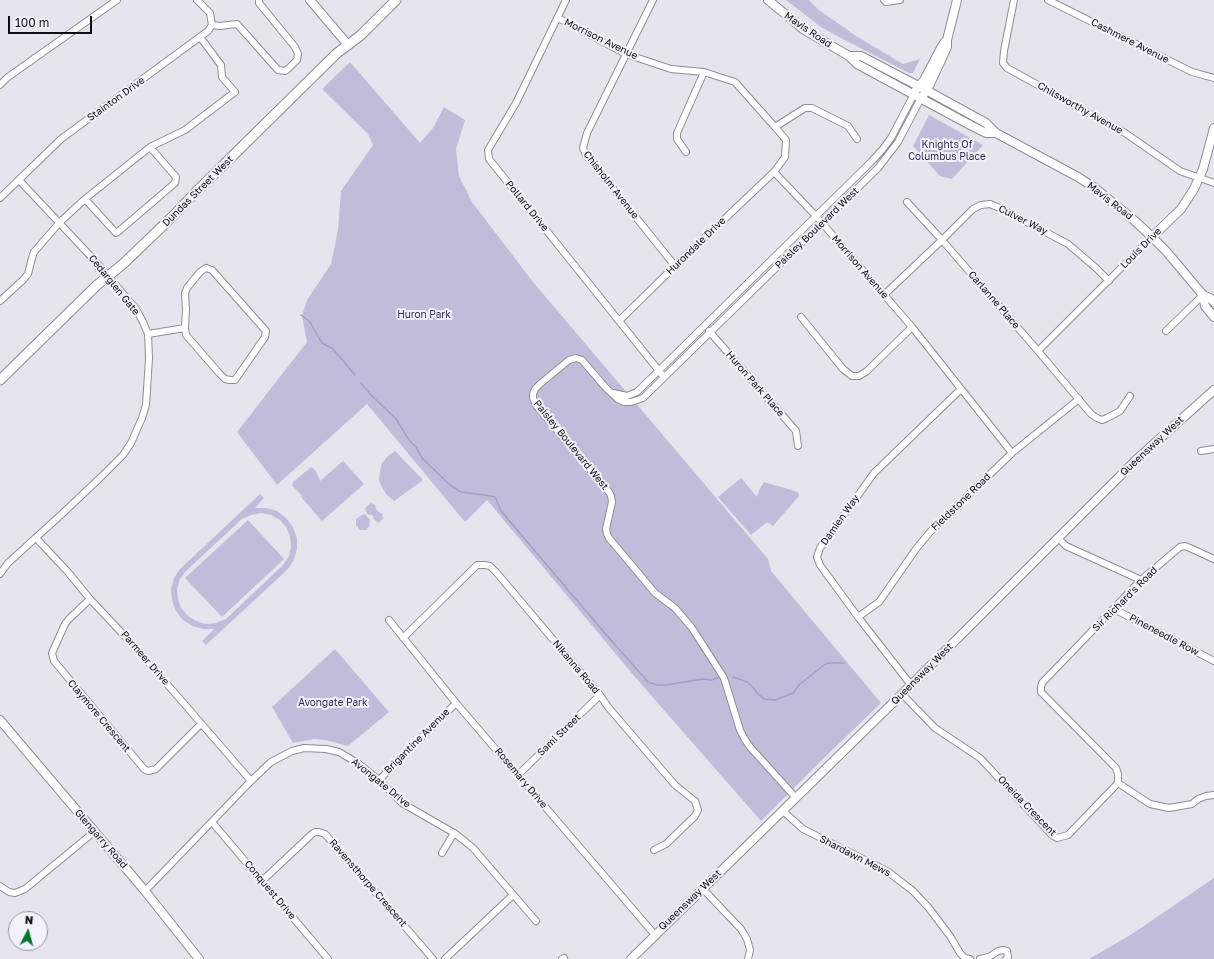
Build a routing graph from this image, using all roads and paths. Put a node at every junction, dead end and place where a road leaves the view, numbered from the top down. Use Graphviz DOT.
graph roads {
  1 [pos="117,0"];
  2 [pos="197,0"];
  3 [pos="258,0"];
  4 [pos="310,0"];
  5 [pos="396,0"];
  6 [pos="566,0"];
  7 [pos="653,0"];
  8 [pos="768,0"];
  9 [pos="884,0"];
  10 [pos="900,0"];
  11 [pos="957,0"];
  12 [pos="1014,0"];
  13 [pos="1048,0"];
  14 [pos="558,18"];
  15 [pos="212,25"];
  16 [pos="200,37"];
  17 [pos="348,45"];
  18 [pos="626,54"];
  19 [pos="849,56"];
  20 [pos="704,72"];
  21 [pos="1214,78"];
  22 [pos="0,85"];
  23 [pos="922,89"];
  24 [pos="914,94"];
  25 [pos="921,98"];
  26 [pos="776,127"];
  27 [pos="1214,128"];
  28 [pos="996,134"];
  29 [pos="857,139"];
  30 [pos="150,147"];
  31 [pos="686,152"];
  32 [pos="774,172"];
  33 [pos="1200,178"];
  34 [pos="19,180"];
  35 [pos="1214,183"];
  36 [pos="0,198"];
  37 [pos="85,199"];
  38 [pos="907,202"];
  39 [pos="816,216"];
  40 [pos="60,222"];
  41 [pos="822,222"];
  42 [pos="1152,237"];
  43 [pos="942,240"];
  44 [pos="675,266"];
  45 [pos="109,276"];
  46 [pos="1108,281"];
  47 [pos="884,294"];
  48 [pos="1203,295"];
  49 [pos="0,301"];
  50 [pos="1214,302"];
  51 [pos="1214,316"];
  52 [pos="801,317"];
  53 [pos="619,321"];
  54 [pos="704,326"];
  55 [pos="912,327"];
  56 [pos="184,328"];
  57 [pos="1166,331"];
  58 [pos="710,332"];
  59 [pos="148,334"];
  60 [pos="1038,351"];
  61 [pos="658,371"];
  62 [pos="664,377"];
  63 [pos="0,380"];
  64 [pos="961,389"];
  65 [pos="1214,390"];
  66 [pos="610,392"];
  67 [pos="1130,396"];
  68 [pos="1079,399"];
  69 [pos="798,446"];
  70 [pos="1214,449"];
  71 [pos="1201,451"];
  72 [pos="1012,453"];
  73 [pos="36,538"];
  74 [pos="1058,538"];
  75 [pos="1214,559"];
  76 [pos="0,574"];
  77 [pos="1141,580"];
  78 [pos="90,599"];
  79 [pos="1114,609"];
  80 [pos="858,617"];
  81 [pos="389,620"];
  82 [pos="402,638"];
  83 [pos="1214,661"];
  84 [pos="911,685"];
  85 [pos="902,694"];
  86 [pos="600,695"];
  87 [pos="456,703"];
  88 [pos="0,720"];
  89 [pos="201,724"];
  90 [pos="518,775"];
  91 [pos="378,780"];
  92 [pos="251,781"];
  93 [pos="1118,783"];
  94 [pos="1214,795"];
  95 [pos="796,798"];
  96 [pos="783,811"];
  97 [pos="212,822"];
  98 [pos="94,832"];
  99 [pos="454,833"];
  100 [pos="654,850"];
  101 [pos="442,853"];
  102 [pos="262,881"];
  103 [pos="0,886"];
  104 [pos="702,888"];
  105 [pos="145,890"];
  106 [pos="513,895"];
  107 [pos="536,921"];
  108 [pos="655,935"];
  109 [pos="197,958"];
  110 [pos="991,958"];
  111 [pos="328,959"];
  112 [pos="433,959"];
  113 [pos="445,959"];
  114 [pos="631,959"];
  115 [pos="748,959"];
  116 [pos="970,959"];
  117 [pos="980,959"];
  118 [pos="1006,959"];
  1 -- 22 [label="street"];
  2 -- 15 [label="street"];
  3 -- 15 [label="street"];
  4 -- 17 [label="street"];
  5 -- 17 [label="main road, Dundas Street West"];
  6 -- 14 [label="street, Pollard Drive"];
  7 -- 18 [label="street"];
  8 -- 19 [label="street, Mavis Road"];
  9 -- 10 [label="street"];
  11 -- 23 [label="street, Paisley Boulevard West"];
  12 -- 33 [label="street, Chilsworthy Avenue"];
  13 -- 21 [label="street, Cashmere Avenue"];
  14 -- 18 [label="street, Morrison Avenue"];
  14 -- 53 [label="street, Pollard Drive"];
  15 -- 16 [label="street, Stainton Drive"];
  16 -- 30 [label="street"];
  16 -- 34 [label="street, Stainton Drive"];
  17 -- 45 [label="main road, Dundas Street West"];
  18 -- 20 [label="street, Morrison Avenue"];
  18 -- 44 [label="street, Chisholm Avenue"];
  19 -- 23 [label="street, Mavis Road"];
  19 -- 24 [label="street, Mavis Road"];
  20 -- 26 [label="street, Morrison Avenue"];
  20 -- 31 [label="street"];
  23 -- 24 [label="street, Paisley Boulevard West"];
  23 -- 25 [label="street, Paisley Boulevard West"];
  23 -- 28 [label="street, Mavis Road"];
  24 -- 25 [label="street, Mavis Road"];
  24 -- 39 [label="street, Paisley Boulevard West"];
  25 -- 28 [label="street, Mavis Road"];
  25 -- 41 [label="street, Paisley Boulevard West"];
  26 -- 29 [label="street"];
  26 -- 32 [label="street, Morrison Avenue"];
  27 -- 33 [label="street, Louis Drive"];
  28 -- 42 [label="street, Mavis Road"];
  30 -- 37 [label="street"];
  30 -- 37 [label="street"];
  32 -- 39 [label="street, Morrison Avenue"];
  32 -- 44 [label="street, Hurondale Drive"];
  33 -- 35 [label="street, Chilsworthy Avenue"];
  33 -- 42 [label="street, Louis Drive"];
  34 -- 36 [label="street, Stainton Drive"];
  34 -- 40 [label="street, Cedarglen Gate"];
  37 -- 40 [label="street"];
  38 -- 43 [label="street, Carlanne Place"];
  39 -- 41 [label="street, Morrison Avenue"];
  39 -- 54 [label="street, Paisley Boulevard West"];
  40 -- 45 [label="street, Cedarglen Gate"];
  40 -- 49 [label="street"];
  41 -- 47 [label="street, Morrison Avenue"];
  41 -- 58 [label="street, Paisley Boulevard West"];
  42 -- 46 [label="street, Louis Drive"];
  42 -- 48 [label="street, Mavis Road"];
  43 -- 46 [label="street, Culver Way"];
  43 -- 47 [label="street, Culver Way"];
  43 -- 60 [label="street, Carlanne Place"];
  44 -- 53 [label="street, Hurondale Drive"];
  45 -- 59 [label="street, Cedarglen Gate"];
  45 -- 63 [label="main road, Dundas Street West"];
  46 -- 60 [label="street, Louis Drive"];
  47 -- 55 [label="street, Morrison Avenue"];
  48 -- 50 [label="street, Mavis Road"];
  48 -- 51 [label="street, Mavis Road"];
  48 -- 57 [label="street"];
  52 -- 55 [label="street"];
  53 -- 61 [label="street, Pollard Drive"];
  54 -- 58 [label="street, Huron Park Place"];
  54 -- 61 [label="street, Paisley Boulevard West"];
  55 -- 64 [label="street, Morrison Avenue"];
  56 -- 56 [label="street"];
  56 -- 59 [label="street"];
  58 -- 62 [label="street, Paisley Boulevard West"];
  58 -- 69 [label="street, Huron Park Place"];
  59 -- 73 [label="street, Cedarglen Gate"];
  60 -- 68 [label="street, Carlanne Place"];
  61 -- 62 [label="street, Pollard Drive"];
  61 -- 66 [label="street, Paisley Boulevard West"];
  62 -- 66 [label="street, Paisley Boulevard West"];
  64 -- 72 [label="street, Morrison Avenue"];
  64 -- 80 [label="street, Damien Way"];
  65 -- 74 [label="street, Queensway West"];
  66 -- 95 [label="street, Paisley Boulevard West"];
  67 -- 68 [label="street, Carlanne Place"];
  68 -- 72 [label="street, Fieldstone Road"];
  70 -- 71 [label="street"];
  72 -- 80 [label="street, Fieldstone Road"];
  73 -- 76 [label="street, Cedarglen Gate"];
  73 -- 78 [label="street, Parmeer Drive"];
  74 -- 77 [label="street"];
  74 -- 84 [label="street, Queensway West"];
  75 -- 77 [label="street, Sir Richard's Road"];
  77 -- 79 [label="street, Sir Richard's Road"];
  78 -- 89 [label="street, Parmeer Drive"];
  78 -- 89 [label="street, Claymore Crescent"];
  79 -- 83 [label="street, Pineneedle Row"];
  79 -- 93 [label="street, Sir Richard's Road"];
  80 -- 84 [label="street, Damien Way"];
  81 -- 82 [label="street, Rosemary Drive"];
  82 -- 86 [label="street, Nikanna Road"];
  82 -- 87 [label="street, Rosemary Drive"];
  84 -- 85 [label="street, Queensway West"];
  85 -- 93 [label="street, Oneida Crescent"];
  85 -- 95 [label="street, Queensway West"];
  86 -- 90 [label="street, Sami Street"];
  86 -- 100 [label="street, Nikanna Road"];
  87 -- 90 [label="street, Rosemary Drive"];
  87 -- 91 [label="street, Brigantine Avenue"];
  88 -- 98 [label="street, Glengarry Road"];
  89 -- 92 [label="street, Parmeer Drive"];
  90 -- 108 [label="street, Rosemary Drive"];
  91 -- 92 [label="street, Avongate Drive"];
  91 -- 99 [label="street, Avongate Drive"];
  92 -- 97 [label="street, Avongate Drive"];
  93 -- 94 [label="street"];
  95 -- 96 [label="street, Queensway West"];
  96 -- 104 [label="street, Queensway West"];
  96 -- 116 [label="street, Shardawn Mews"];
  97 -- 102 [label="street, Conquest Drive"];
  97 -- 105 [label="street, Avongate Drive"];
  98 -- 103 [label="street"];
  98 -- 105 [label="street, Glengarry Road"];
  99 -- 101 [label="street"];
  99 -- 106 [label="street, Avongate Drive"];
  102 -- 111 [label="street, Conquest Drive"];
  102 -- 112 [label="street, Ravensthorpe Crescent"];
  104 -- 108 [label="street, Queensway West"];
  104 -- 115 [label="street"];
  105 -- 109 [label="street, Glengarry Road"];
  106 -- 107 [label="street, Avongate Drive"];
  106 -- 113 [label="street"];
  108 -- 114 [label="street, Queensway West"];
  110 -- 117 [label="street"];
  110 -- 118 [label="street"];
}
